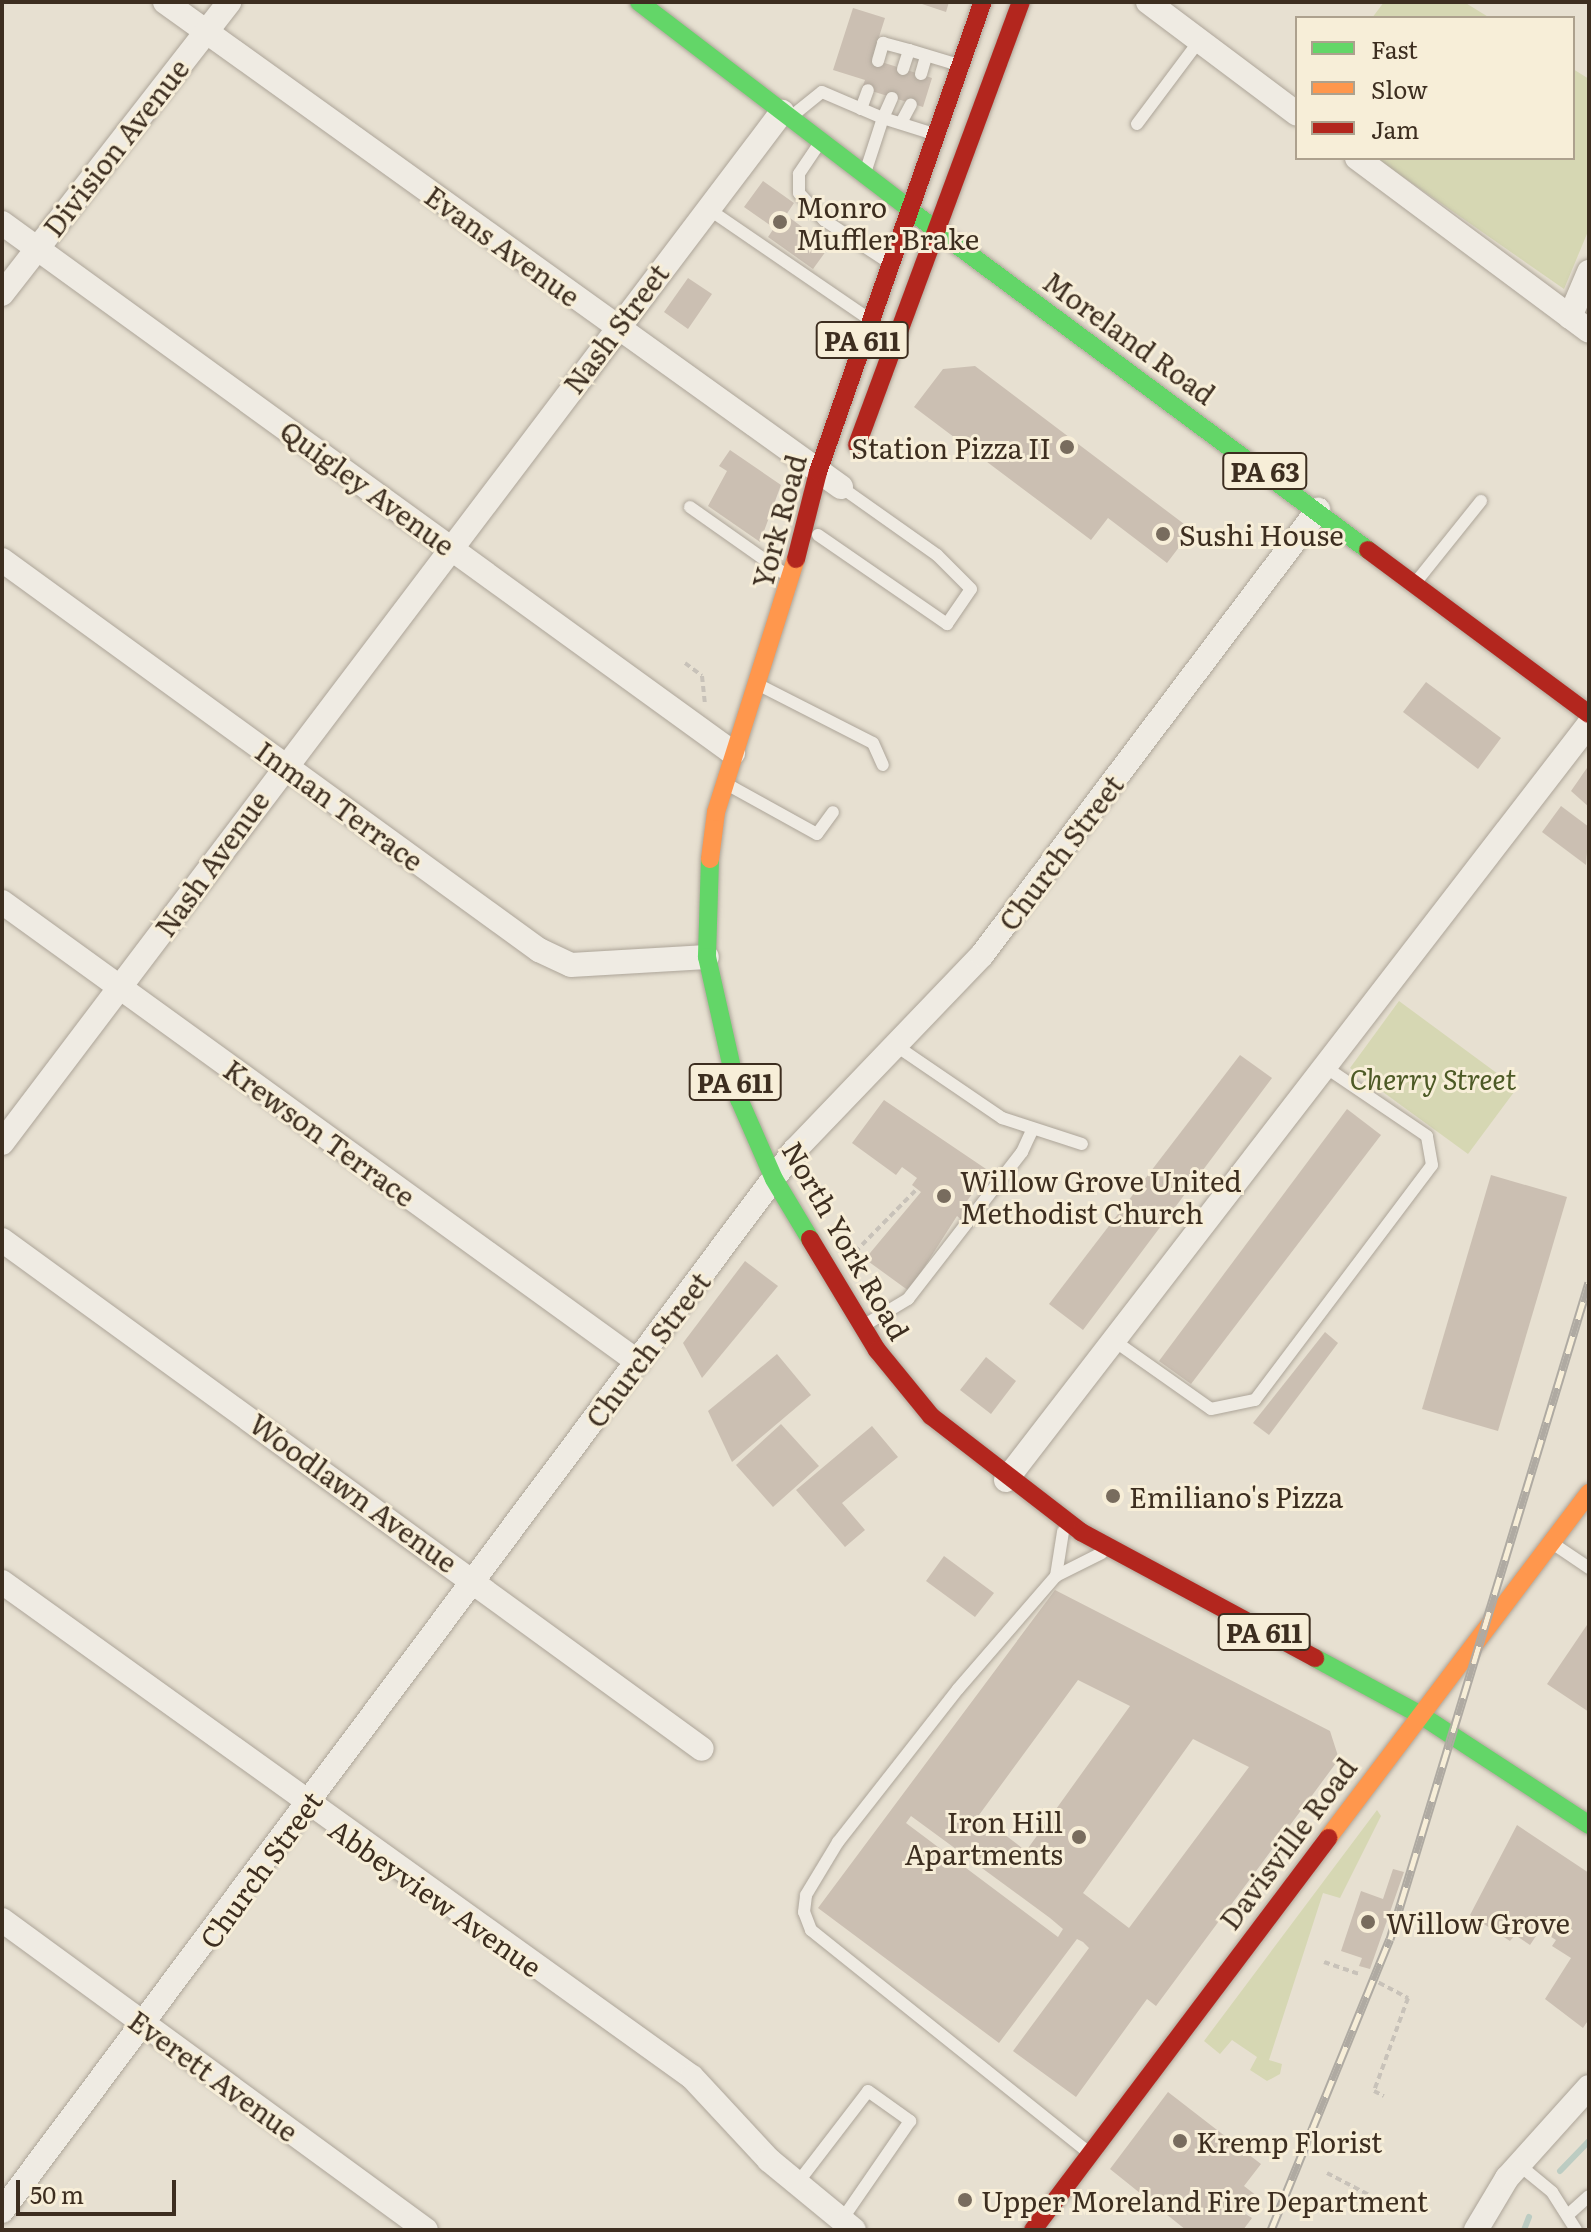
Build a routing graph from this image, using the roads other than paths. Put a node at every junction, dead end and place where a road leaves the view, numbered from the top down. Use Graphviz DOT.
graph roads {
  1 [pos="165,2"];
  2 [pos="229,2"];
  3 [pos="639,2"];
  4 [pos="983,2"];
  5 [pos="1021,2"];
  6 [pos="1148,2"];
  7 [pos="205,32"];
  8 [pos="1199,41"];
  9 [pos="909,50"];
  10 [pos="926,56"];
  11 [pos="878,61"];
  12 [pos="959,65"];
  13 [pos="903,69"];
  14 [pos="921,74"];
  15 [pos="868,90"];
  16 [pos="892,98"];
  17 [pos="911,104"];
  18 [pos="861,109"];
  19 [pos="1295,113"];
  20 [pos="786,115"];
  21 [pos="883,118"];
  22 [pos="901,123"];
  23 [pos="1137,124"];
  24 [pos="934,134"];
  25 [pos="821,141"];
  26 [pos="1360,160"];
  27 [pos="865,176"];
  28 [pos="907,207"];
  29 [pos="707,208"];
  30 [pos="2,223"];
  31 [pos="938,232"];
  32 [pos="36,248"];
  33 [pos="888,262"];
  34 [pos="1589,272"];
  35 [pos="2,294"];
  36 [pos="869,319"];
  37 [pos="1580,324"];
  38 [pos="616,326"];
  39 [pos="818,472"];
  40 [pos="847,473"];
  41 [pos="1481,501"];
  42 [pos="690,507"];
  43 [pos="1318,510"];
  44 [pos="818,535"];
  45 [pos="450,547"];
  46 [pos="2,560"];
  47 [pos="791,578"];
  48 [pos="1414,584"];
  49 [pos="783,608"];
  50 [pos="757,684"];
  51 [pos="1589,714"];
  52 [pos="1589,724"];
  53 [pos="733,753"];
  54 [pos="284,764"];
  55 [pos="883,765"];
  56 [pos="724,783"];
  57 [pos="833,812"];
  58 [pos="2,902"];
  59 [pos="707,957"];
  60 [pos="121,988"];
  61 [pos="895,1045"];
  62 [pos="1325,1067"];
  63 [pos="1032,1131"];
  64 [pos="2,1143"];
  65 [pos="1082,1144"];
  66 [pos="774,1179"];
  67 [pos="2,1240"];
  68 [pos="862,1326"];
  69 [pos="1116,1342"];
  70 [pos="638,1362"];
  71 [pos="1006,1480"];
  72 [pos="1589,1494"];
  73 [pos="1057,1515"];
  74 [pos="1551,1542"];
  75 [pos="1110,1549"];
  76 [pos="1589,1568"];
  77 [pos="1056,1576"];
  78 [pos="475,1578"];
  79 [pos="2,1582"];
  80 [pos="1419,1714"];
  81 [pos="702,1749"];
  82 [pos="306,1806"];
  83 [pos="1588,1823"];
  84 [pos="2,1920"];
  85 [pos="146,2025"];
  86 [pos="1589,2087"];
  87 [pos="1090,2154"];
  88 [pos="1518,2164"];
  89 [pos="796,2185"];
  90 [pos="1589,2196"];
  91 [pos="2,2211"];
  92 [pos="1570,2213"];
  93 [pos="848,2225"];
  94 [pos="426,2230"];
  95 [pos="1033,2230"];
  96 [pos="1476,2230"];
  97 [pos="1576,2230"];
  1 -- 7 [label="street, Evans Avenue"];
  2 -- 7 [label="street, Division Avenue"];
  3 -- 20 [label="main road, Moreland Road / PA 63"];
  4 -- 12 [label="main road, PA 611"];
  5 -- 31 [label="main road, PA 611"];
  6 -- 8 [label="street"];
  7 -- 32 [label="street, Division Avenue"];
  7 -- 38 [label="street, Evans Avenue"];
  8 -- 19 [label="street"];
  8 -- 23 [label="lane"];
  9 -- 10 [label="lane"];
  9 -- 11 [label="lane"];
  9 -- 13 [label="lane"];
  10 -- 12 [label="lane"];
  10 -- 14 [label="lane"];
  12 -- 24 [label="main road, PA 611"];
  15 -- 18 [label="lane"];
  16 -- 21 [label="lane"];
  17 -- 22 [label="lane"];
  18 -- 20 [label="lane"];
  18 -- 21 [label="lane"];
  20 -- 25 [label="main road, Moreland Road / PA 63"];
  20 -- 29 [label="street, Nash Street"];
  21 -- 22 [label="lane"];
  21 -- 27 [label="lane"];
  22 -- 24 [label="lane"];
  24 -- 28 [label="main road, PA 611"];
  25 -- 27 [label="main road, Moreland Road / PA 63"];
  25 -- 33 [label="lane"];
  26 -- 37 [label="street"];
  27 -- 28 [label="main road, Moreland Road / PA 63"];
  28 -- 31 [label="main road, Moreland Road / PA 63"];
  28 -- 33 [label="main road, York Road / PA 611"];
  29 -- 36 [label="lane"];
  29 -- 38 [label="street, Nash Street"];
  30 -- 32 [label="street, Quigley Avenue"];
  31 -- 40 [label="main road, York Road / PA 611"];
  31 -- 43 [label="main road, Moreland Road / PA 63"];
  32 -- 35 [label="street, Division Avenue"];
  32 -- 45 [label="street, Quigley Avenue"];
  33 -- 36 [label="main road, York Road / PA 611"];
  34 -- 37 [label="street"];
  36 -- 39 [label="main road, York Road / PA 611"];
  38 -- 39 [label="street, Evans Avenue"];
  38 -- 45 [label="street, Nash Street"];
  39 -- 40 [label="street, Evans Avenue"];
  39 -- 47 [label="main road, York Road / PA 611"];
  40 -- 44 [label="main road, York Road / PA 611"];
  40 -- 44 [label="lane"];
  41 -- 48 [label="lane"];
  42 -- 47 [label="lane"];
  43 -- 48 [label="main road, Moreland Road / PA 63"];
  43 -- 61 [label="street, Church Street"];
  44 -- 49 [label="main road, York Road / PA 611"];
  45 -- 53 [label="street, Quigley Avenue"];
  45 -- 54 [label="street, Nash Avenue"];
  46 -- 54 [label="street, Inman Terrace"];
  47 -- 49 [label="main road, York Road / PA 611"];
  48 -- 51 [label="main road, Moreland Road / PA 63"];
  49 -- 50 [label="main road, North York Road / PA 611"];
  50 -- 53 [label="main road, North York Road / PA 611"];
  50 -- 55 [label="lane"];
  52 -- 62 [label="street"];
  53 -- 56 [label="main road, North York Road / PA 611"];
  54 -- 59 [label="street, Inman Terrace"];
  54 -- 60 [label="street, Nash Avenue"];
  56 -- 57 [label="lane"];
  56 -- 59 [label="main road, North York Road / PA 611"];
  58 -- 60 [label="street, Krewson Terrace"];
  59 -- 66 [label="main road, North York Road / PA 611"];
  60 -- 64 [label="street, Nash Avenue"];
  60 -- 70 [label="street, Krewson Terrace"];
  61 -- 63 [label="lane"];
  61 -- 66 [label="street, Church Street"];
  62 -- 69 [label="street"];
  62 -- 69 [label="lane"];
  63 -- 65 [label="lane"];
  63 -- 68 [label="lane"];
  66 -- 68 [label="main road, North York Road / PA 611"];
  66 -- 70 [label="street, Church Street"];
  67 -- 78 [label="street, Woodlawn Avenue"];
  68 -- 71 [label="main road, North York Road / PA 611"];
  69 -- 71 [label="street"];
  70 -- 78 [label="street, Church Street"];
  71 -- 73 [label="main road, North York Road / PA 611"];
  72 -- 74 [label="main road, Davisville Road"];
  73 -- 75 [label="main road, North York Road / PA 611"];
  73 -- 77 [label="lane"];
  74 -- 76 [label="lane"];
  74 -- 80 [label="main road, Davisville Road"];
  75 -- 77 [label="lane"];
  75 -- 80 [label="main road, North York Road / PA 611"];
  77 -- 87 [label="lane"];
  78 -- 81 [label="street, Woodlawn Avenue"];
  78 -- 82 [label="street, Church Street"];
  79 -- 82 [label="street, Abbeyview Avenue"];
  80 -- 83 [label="main road, PA 611"];
  80 -- 87 [label="main road, Davisville Road"];
  82 -- 85 [label="street, Church Street"];
  82 -- 89 [label="street, Abbeyview Avenue"];
  84 -- 85 [label="street, Everett Avenue"];
  85 -- 91 [label="street, Church Street"];
  85 -- 94 [label="street, Everett Avenue"];
  86 -- 88 [label="street"];
  87 -- 95 [label="main road, Davisville Road"];
  88 -- 92 [label="lane"];
  88 -- 96 [label="street"];
  89 -- 93 [label="street, Abbeyview Avenue"];
  89 -- 93 [label="lane"];
  90 -- 92 [label="lane"];
  92 -- 97 [label="lane"];
}
